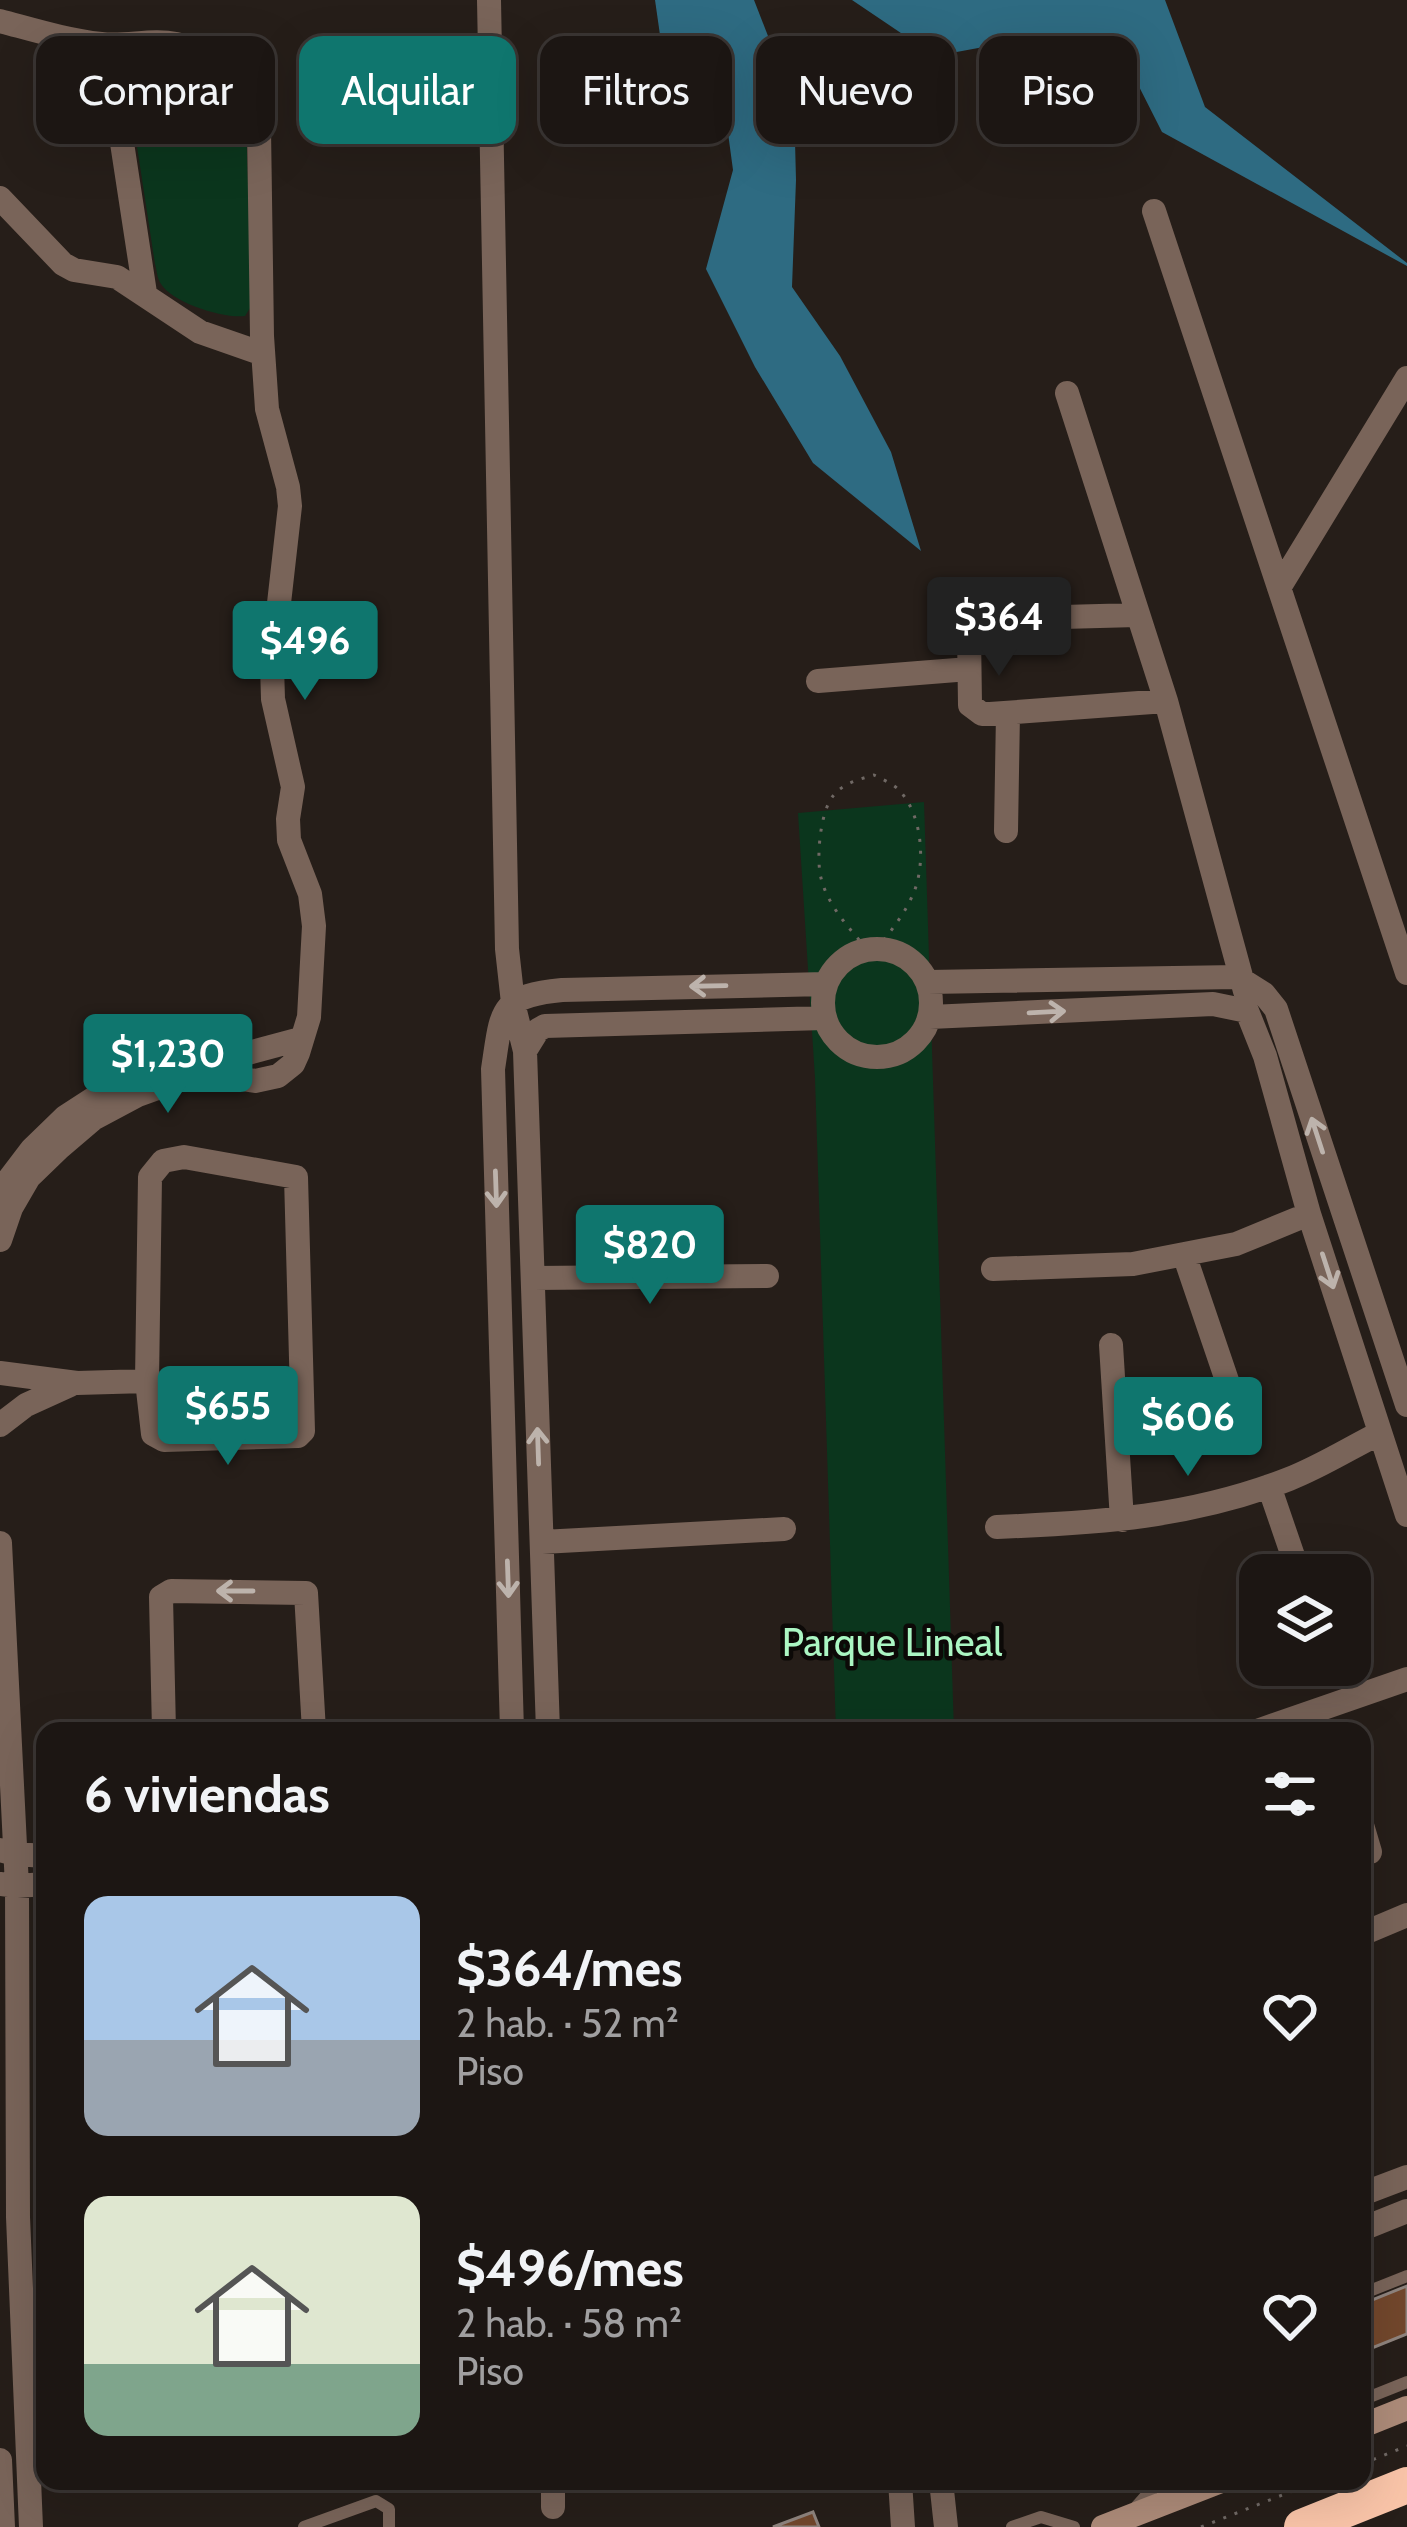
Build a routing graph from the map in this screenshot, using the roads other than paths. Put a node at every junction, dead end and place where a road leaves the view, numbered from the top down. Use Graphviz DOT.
graph roads {
  1 [pos="489,0"];
  2 [pos="0,21"];
  3 [pos="56,36"];
  4 [pos="122,144"];
  5 [pos="259,144"];
  6 [pos="0,198"];
  7 [pos="1154,211"];
  8 [pos="145,293"];
  9 [pos="263,354"];
  10 [pos="1407,378"];
  11 [pos="1067,393"];
  12 [pos="1280,588"];
  13 [pos="1136,615"];
  14 [pos="969,669"];
  15 [pos="818,681"];
  16 [pos="1166,700"];
  17 [pos="1008,713"];
  18 [pos="1006,831"];
  19 [pos="1407,974"];
  20 [pos="1244,980"];
  21 [pos="928,982"];
  22 [pos="825,984"];
  23 [pos="513,1003"];
  24 [pos="1247,1011"];
  25 [pos="930,1017"];
  26 [pos="824,1018"];
  27 [pos="300,1039"];
  28 [pos="525,1051"];
  29 [pos="253,1053"];
  30 [pos="194,1066"];
  31 [pos="255,1081"];
  32 [pos="0,1191"];
  33 [pos="1309,1214"];
  34 [pos="0,1240"];
  35 [pos="1184,1254"];
  36 [pos="993,1269"];
  37 [pos="767,1276"];
  38 [pos="533,1278"];
  39 [pos="1111,1345"];
  40 [pos="0,1373"];
  41 [pos="147,1381"];
  42 [pos="77,1383"];
  43 [pos="1232,1398"];
  44 [pos="1407,1405"];
  45 [pos="0,1425"];
  46 [pos="1380,1432"];
  47 [pos="1269,1486"];
  48 [pos="1407,1515"];
  49 [pos="1122,1520"];
  50 [pos="997,1526"];
  51 [pos="784,1529"];
  52 [pos="542,1542"];
  53 [pos="0,1543"];
  54 [pos="1292,1554"];
  55 [pos="546,1666"];
  56 [pos="510,1667"];
  57 [pos="1407,1678"];
  58 [pos="1330,1720"];
  59 [pos="164,1722"];
  60 [pos="314,1722"];
  61 [pos="512,1722"];
  62 [pos="548,1722"];
  63 [pos="8,1852"];
  64 [pos="9,1885"];
  65 [pos="1407,1915"];
  66 [pos="1371,1930"];
  67 [pos="1407,2177"];
  68 [pos="1371,2191"];
  69 [pos="1407,2211"];
  70 [pos="1371,2223"];
  71 [pos="1407,2276"];
  72 [pos="1371,2290"];
  73 [pos="11,2302"];
  74 [pos="34,2342"];
  75 [pos="1407,2382"];
  76 [pos="35,2385"];
  77 [pos="1371,2396"];
  78 [pos="1407,2408"];
  79 [pos="1371,2422"];
  80 [pos="0,2460"];
  81 [pos="1407,2485"];
  82 [pos="553,2490"];
  83 [pos="901,2490"];
  84 [pos="942,2490"];
  85 [pos="1149,2490"];
  86 [pos="1198,2490"];
  87 [pos="553,2507"];
  88 [pos="945,2520"];
  89 [pos="903,2523"];
  90 [pos="1114,2523"];
  91 [pos="3,2527"];
  92 [pos="31,2527"];
  93 [pos="304,2527"];
  94 [pos="389,2527"];
  95 [pos="1012,2527"];
  96 [pos="1074,2527"];
  97 [pos="1302,2527"];
  1 -- 23 [label="street"];
  2 -- 3 [label="street"];
  4 -- 8 [label="street"];
  5 -- 9 [label="street"];
  6 -- 8 [label="street"];
  7 -- 12 [label="street"];
  8 -- 9 [label="street"];
  9 -- 27 [label="street"];
  10 -- 12 [label="street"];
  11 -- 13 [label="street"];
  12 -- 19 [label="street"];
  13 -- 14 [label="street"];
  13 -- 16 [label="street"];
  14 -- 15 [label="street"];
  14 -- 17 [label="street"];
  16 -- 17 [label="street"];
  16 -- 20 [label="street"];
  17 -- 18 [label="street"];
  20 -- 21 [label="street"];
  20 -- 24 [label="street"];
  44 -- 20 [label="street, one-way"];
  21 -- 22 [label="street"];
  21 -- 25 [label="street"];
  22 -- 23 [label="street, one-way"];
  22 -- 26 [label="street"];
  23 -- 28 [label="street"];
  23 -- 56 [label="street, one-way"];
  25 -- 24 [label="street, one-way"];
  24 -- 33 [label="street"];
  25 -- 26 [label="street"];
  26 -- 28 [label="street"];
  27 -- 29 [label="street"];
  27 -- 31 [label="street"];
  28 -- 38 [label="street"];
  29 -- 30 [label="street"];
  29 -- 31 [label="street"];
  30 -- 31 [label="street"];
  30 -- 32 [label="street"];
  30 -- 34 [label="street"];
  33 -- 35 [label="street"];
  33 -- 46 [label="street, one-way"];
  35 -- 36 [label="street"];
  35 -- 43 [label="street"];
  37 -- 38 [label="street"];
  52 -- 38 [label="street, one-way"];
  39 -- 49 [label="street"];
  40 -- 42 [label="street"];
  41 -- 41 [label="street"];
  41 -- 42 [label="street"];
  42 -- 45 [label="street"];
  46 -- 47 [label="street"];
  46 -- 48 [label="street"];
  47 -- 49 [label="street"];
  47 -- 54 [label="street"];
  49 -- 50 [label="street"];
  51 -- 52 [label="street"];
  52 -- 55 [label="street"];
  53 -- 63 [label="street"];
  55 -- 56 [label="street"];
  55 -- 62 [label="street"];
  56 -- 61 [label="street"];
  57 -- 58 [label="street"];
  60 -- 59 [label="street, one-way"];
  63 -- 64 [label="street"];
  64 -- 73 [label="street"];
  65 -- 66 [label="street"];
  67 -- 68 [label="street"];
  69 -- 70 [label="street"];
  71 -- 72 [label="lane"];
  73 -- 74 [label="street"];
  74 -- 76 [label="street"];
  75 -- 77 [label="lane"];
  76 -- 92 [label="street"];
  78 -- 79 [label="street"];
  80 -- 91 [label="street"];
  81 -- 97 [label="highway"];
  82 -- 87 [label="street"];
  83 -- 89 [label="street"];
  84 -- 88 [label="street"];
  85 -- 90 [label="lane"];
  86 -- 90 [label="street"];
  88 -- 89 [label="street"];
  93 -- 94 [label="lane"];
  95 -- 96 [label="lane"];
}
